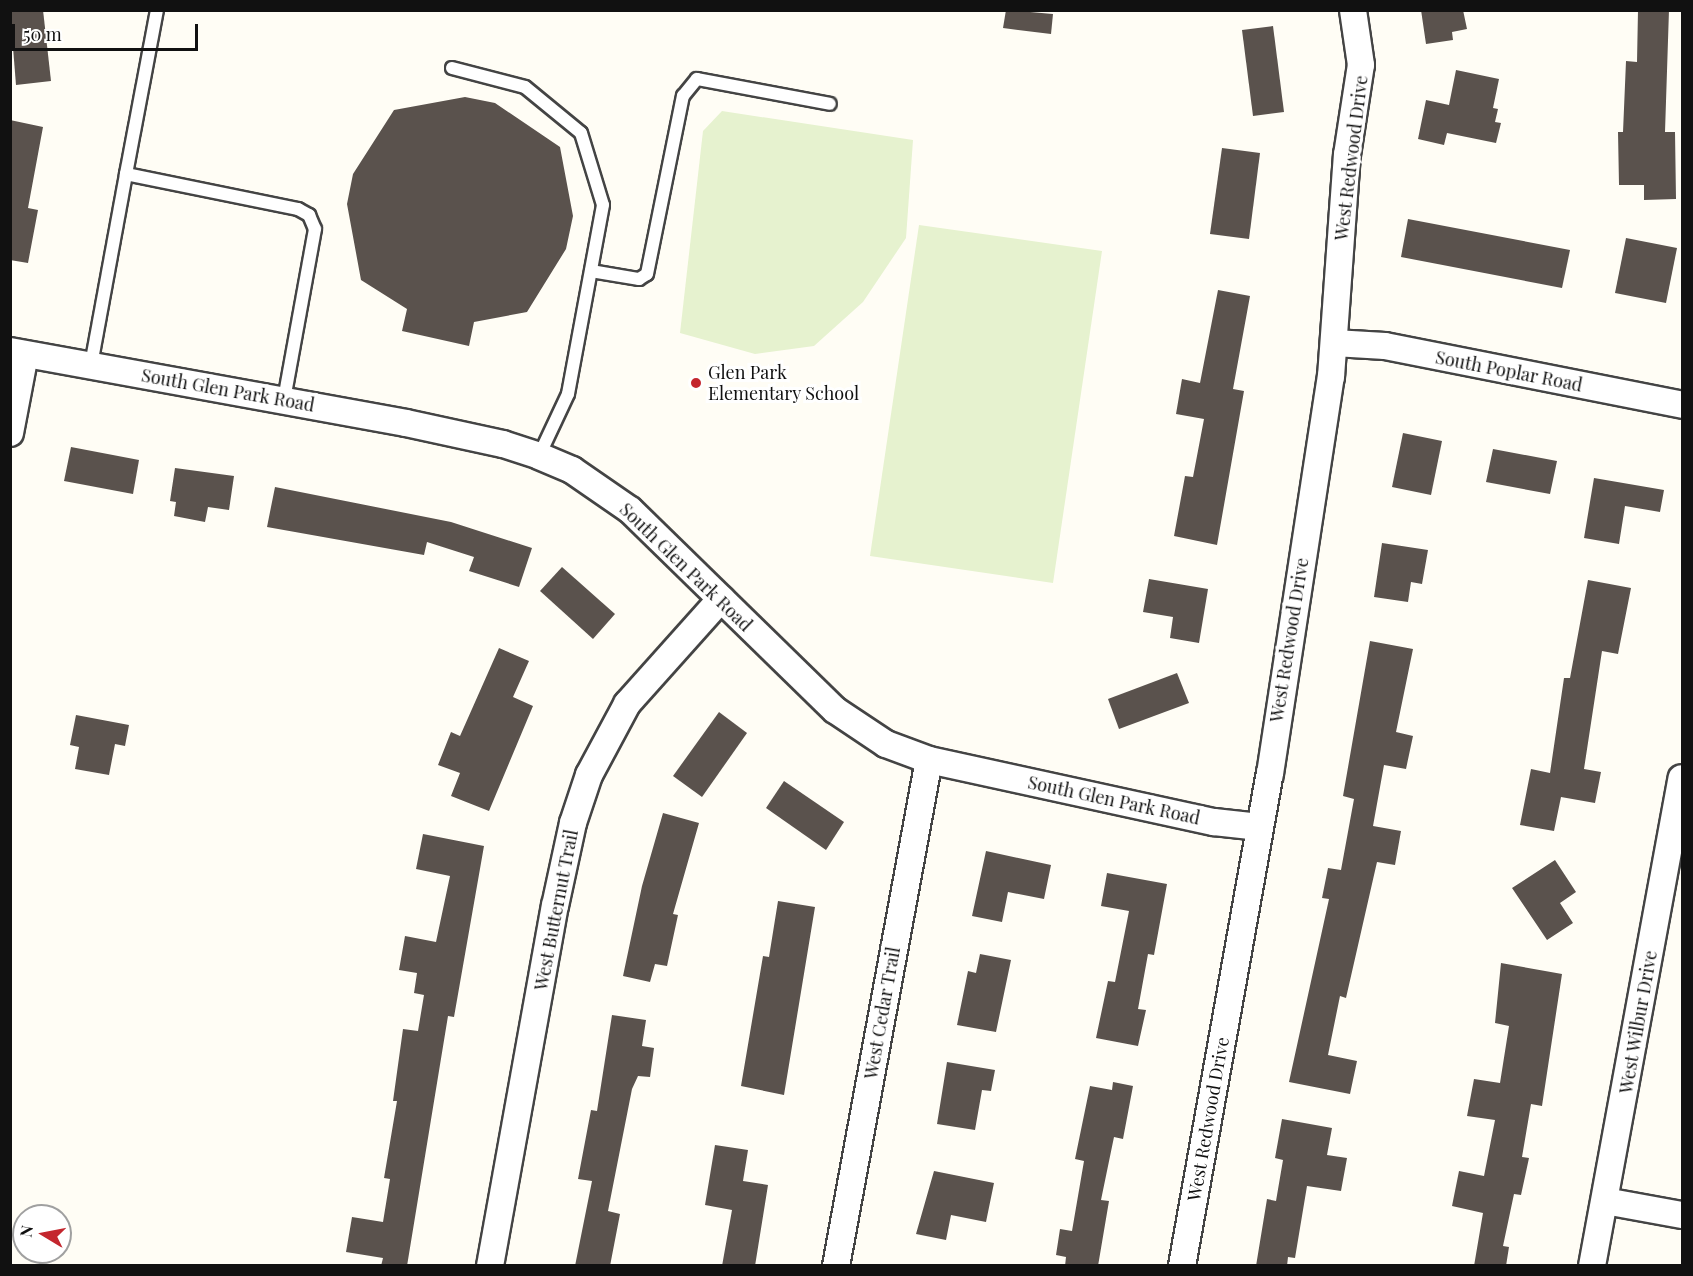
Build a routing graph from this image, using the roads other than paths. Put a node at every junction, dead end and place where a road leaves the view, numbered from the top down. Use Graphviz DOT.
graph roads {
  1 [pos="157,10"];
  2 [pos="1353,10"];
  3 [pos="452,68"];
  4 [pos="830,104"];
  5 [pos="126,174"];
  6 [pos="591,271"];
  7 [pos="1334,342"];
  8 [pos="18,353"];
  9 [pos="90,365"];
  10 [pos="284,400"];
  11 [pos="1683,405"];
  12 [pos="10,433"];
  13 [pos="539,456"];
  14 [pos="720,599"];
  15 [pos="929,760"];
  16 [pos="1683,778"];
  17 [pos="1260,827"];
  18 [pos="1605,1201"];
  19 [pos="1683,1215"];
  20 [pos="490,1266"];
  21 [pos="836,1266"];
  22 [pos="1182,1266"];
  23 [pos="1592,1266"];
  1 -- 5 [label="lane"];
  2 -- 7 [label="street, West Redwood Drive"];
  3 -- 6 [label="lane"];
  4 -- 6 [label="lane"];
  5 -- 9 [label="lane"];
  5 -- 10 [label="lane"];
  6 -- 13 [label="lane"];
  7 -- 11 [label="street, South Poplar Road"];
  7 -- 17 [label="street, West Redwood Drive"];
  8 -- 9 [label="street, South Glen Park Road"];
  8 -- 12 [label="street"];
  9 -- 10 [label="street, South Glen Park Road"];
  10 -- 13 [label="street, South Glen Park Road"];
  13 -- 14 [label="street, South Glen Park Road"];
  14 -- 15 [label="street, South Glen Park Road"];
  14 -- 20 [label="street, West Butternut Trail"];
  15 -- 17 [label="street, South Glen Park Road"];
  15 -- 21 [label="street, West Cedar Trail"];
  16 -- 18 [label="street, West Wilbur Drive"];
  17 -- 22 [label="street, West Redwood Drive"];
  18 -- 19 [label="street"];
  18 -- 23 [label="street, West Wilbur Drive"];
}
